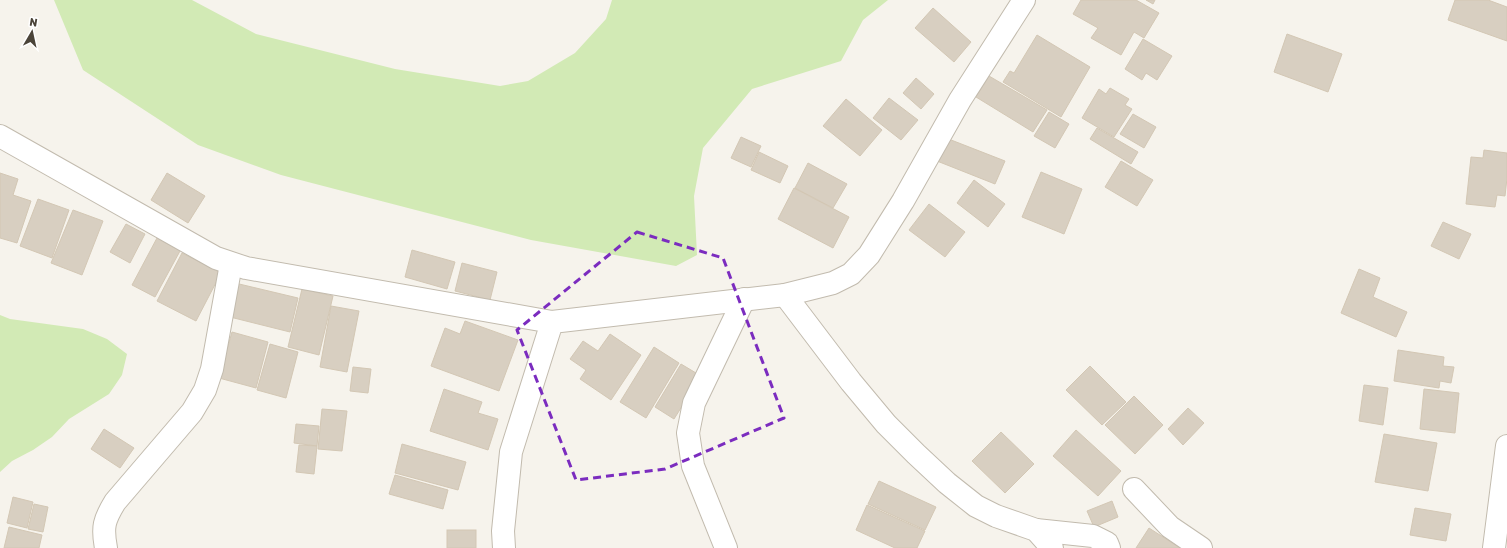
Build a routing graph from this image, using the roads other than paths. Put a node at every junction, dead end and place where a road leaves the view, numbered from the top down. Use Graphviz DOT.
graph roads {
  1 [pos="1024,0"];
  2 [pos="0,136"];
  3 [pos="231,264"];
  4 [pos="785,295"];
  5 [pos="744,299"];
  6 [pos="552,322"];
  7 [pos="1507,446"];
  8 [pos="1134,489"];
  9 [pos="1036,530"];
  10 [pos="106,548"];
  11 [pos="504,548"];
  12 [pos="726,548"];
  13 [pos="1052,548"];
  14 [pos="1109,548"];
  15 [pos="1201,548"];
  16 [pos="1494,548"];
  1 -- 4 [label="street"];
  2 -- 3 [label="street"];
  3 -- 6 [label="street"];
  3 -- 10 [label="street"];
  4 -- 5 [label="street"];
  4 -- 9 [label="street"];
  5 -- 6 [label="street"];
  5 -- 12 [label="street"];
  6 -- 11 [label="street"];
  7 -- 16 [label="street"];
  8 -- 15 [label="street"];
  9 -- 13 [label="street"];
  9 -- 14 [label="street"];
}
